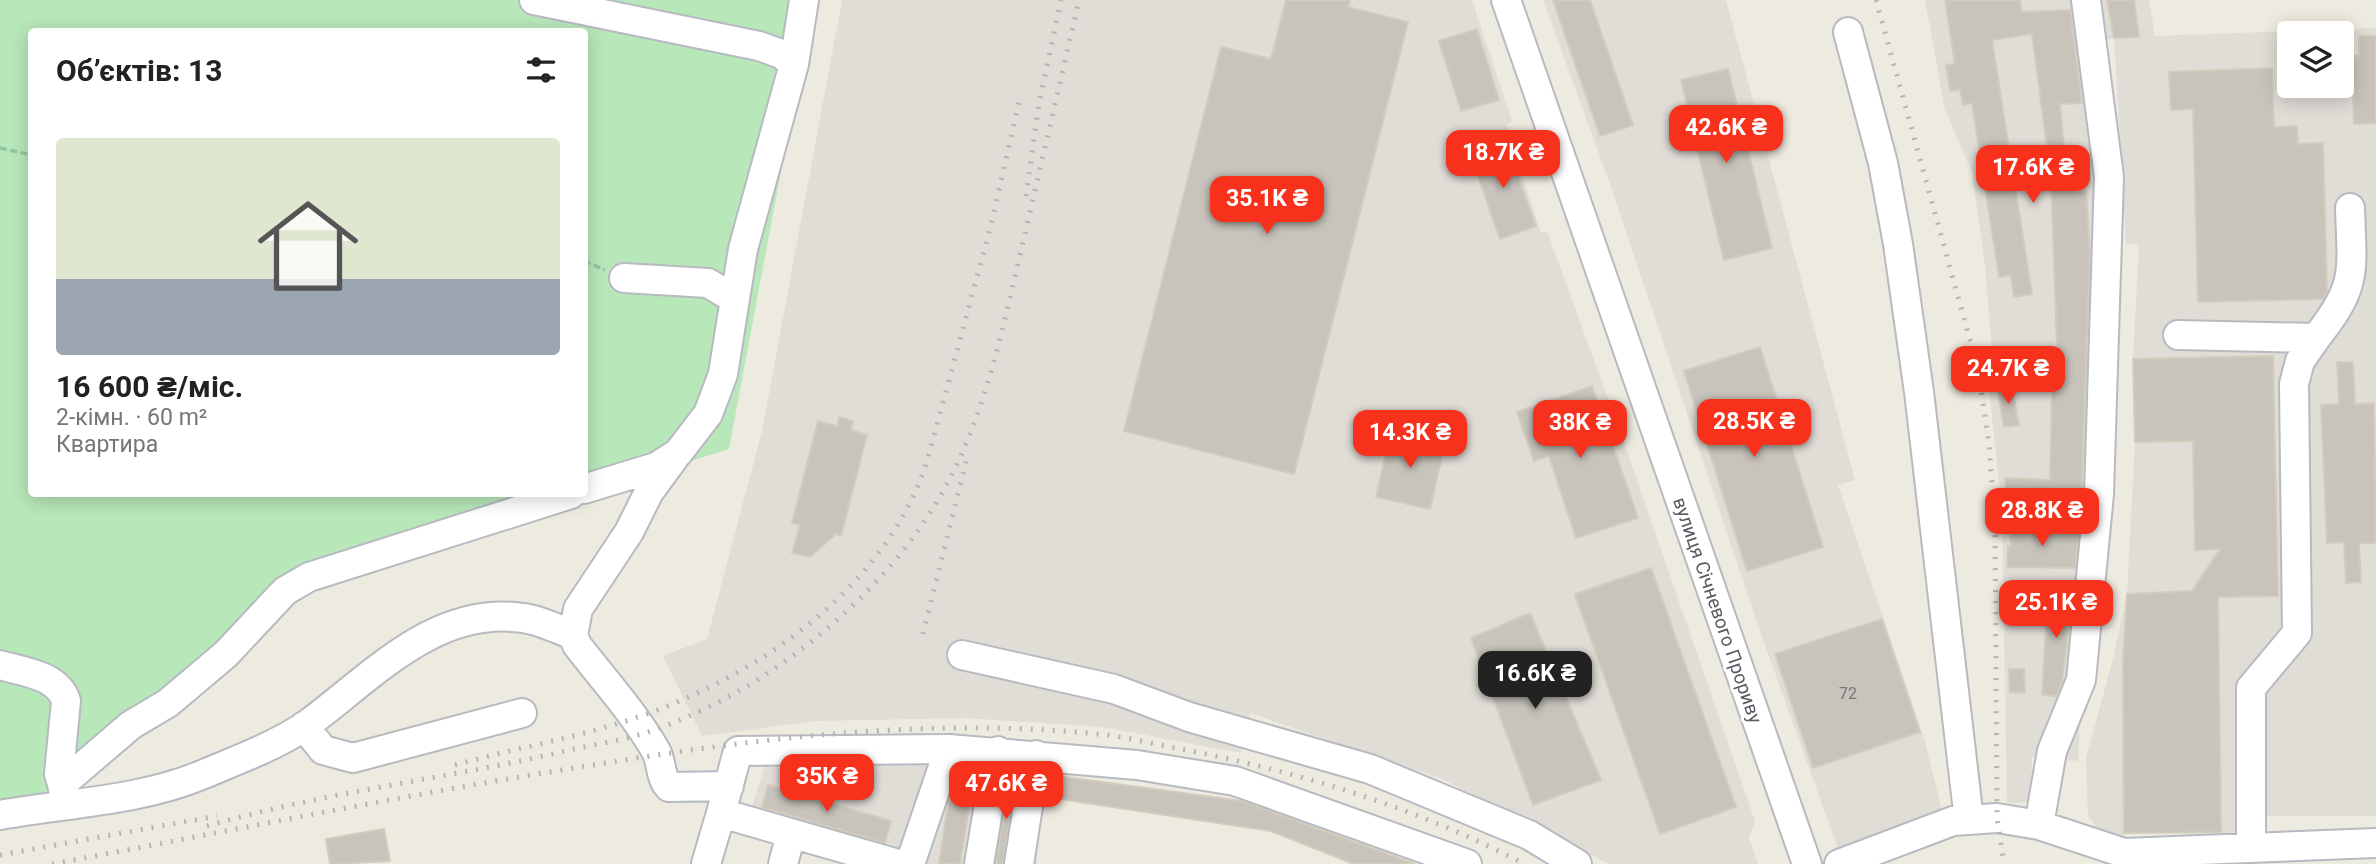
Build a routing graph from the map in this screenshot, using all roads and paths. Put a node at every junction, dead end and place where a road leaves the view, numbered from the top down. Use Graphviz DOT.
graph roads {
  1 [pos="534,0"];
  2 [pos="804,0"];
  3 [pos="1506,0"];
  4 [pos="2086,0"];
  5 [pos="1848,32"];
  6 [pos="794,64"];
  7 [pos="0,148"];
  8 [pos="28,154"];
  9 [pos="2350,208"];
  10 [pos="624,278"];
  11 [pos="733,298"];
  12 [pos="2178,335"];
  13 [pos="2316,338"];
  14 [pos="678,453"];
  15 [pos="588,488"];
  16 [pos="562,497"];
  17 [pos="573,635"];
  18 [pos="962,655"];
  19 [pos="0,665"];
  20 [pos="522,713"];
  21 [pos="304,726"];
  22 [pos="950,749"];
  23 [pos="998,751"];
  24 [pos="1036,755"];
  25 [pos="729,786"];
  26 [pos="64,794"];
  27 [pos="721,813"];
  28 [pos="0,815"];
  29 [pos="1969,820"];
  30 [pos="2039,825"];
  31 [pos="791,834"];
  32 [pos="2376,843"];
  33 [pos="2251,847"];
  34 [pos="832,855"];
  35 [pos="706,864"];
  36 [pos="783,864"];
  37 [pos="898,864"];
  38 [pos="910,864"];
  39 [pos="979,864"];
  40 [pos="1019,864"];
  41 [pos="1467,864"];
  42 [pos="1577,864"];
  43 [pos="1807,864"];
  44 [pos="1839,864"];
  1 -- 6 [label="street"];
  2 -- 6 [label="street"];
  3 -- 43 [label="street, вулиця Січневого Прориву"];
  4 -- 30 [label="street"];
  5 -- 29 [label="street"];
  6 -- 11 [label="street"];
  7 -- 8 [label="path"];
  9 -- 13 [label="street"];
  10 -- 11 [label="street"];
  11 -- 14 [label="street"];
  12 -- 13 [label="street"];
  13 -- 33 [label="street"];
  14 -- 15 [label="street"];
  14 -- 17 [label="street"];
  16 -- 26 [label="street"];
  17 -- 21 [label="street"];
  17 -- 25 [label="street"];
  18 -- 42 [label="street"];
  19 -- 26 [label="street"];
  20 -- 21 [label="street"];
  21 -- 26 [label="street"];
  22 -- 23 [label="street"];
  22 -- 25 [label="street"];
  22 -- 38 [label="street"];
  23 -- 24 [label="street"];
  23 -- 39 [label="street"];
  24 -- 40 [label="street"];
  24 -- 41 [label="street"];
  25 -- 27 [label="street"];
  26 -- 28 [label="street"];
  27 -- 31 [label="street"];
  27 -- 35 [label="street"];
  29 -- 30 [label="street"];
  29 -- 44 [label="street"];
  30 -- 33 [label="street"];
  31 -- 34 [label="street"];
  31 -- 36 [label="street"];
  32 -- 33 [label="street"];
  34 -- 37 [label="street"];
}
